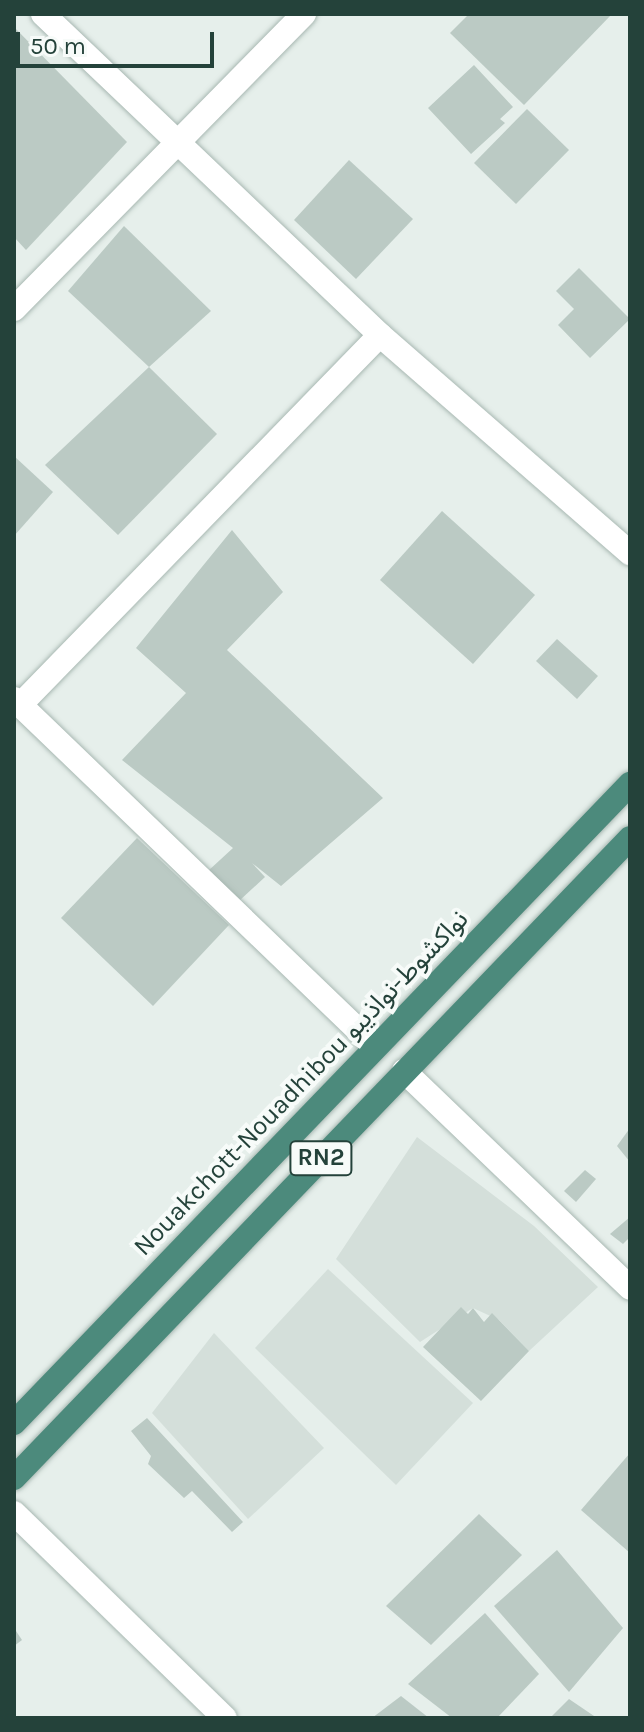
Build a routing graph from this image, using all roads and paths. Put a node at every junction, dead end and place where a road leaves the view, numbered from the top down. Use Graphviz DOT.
graph roads {
  1 [pos="43,14"];
  2 [pos="304,14"];
  3 [pos="179,145"];
  4 [pos="14,309"];
  5 [pos="380,335"];
  6 [pos="630,553"];
  7 [pos="17,702"];
  8 [pos="630,784"];
  9 [pos="630,838"];
  10 [pos="373,1045"];
  11 [pos="404,1071"];
  12 [pos="630,1288"];
  13 [pos="14,1423"];
  14 [pos="14,1478"];
  15 [pos="14,1513"];
  16 [pos="225,1718"];
  1 -- 3 [label="street"];
  2 -- 3 [label="street"];
  3 -- 4 [label="street"];
  3 -- 5 [label="street"];
  5 -- 6 [label="street"];
  5 -- 7 [label="street"];
  7 -- 10 [label="street"];
  8 -- 10 [label="highway, Nouakchott-Nouadhibou نواكشوط-نواذيبو / RN2"];
  9 -- 11 [label="highway, RN2"];
  10 -- 13 [label="highway, Nouakchott-Nouadhibou نواكشوط-نواذيبو / RN2"];
  11 -- 12 [label="street"];
  11 -- 14 [label="highway, RN2"];
  15 -- 16 [label="street"];
}
